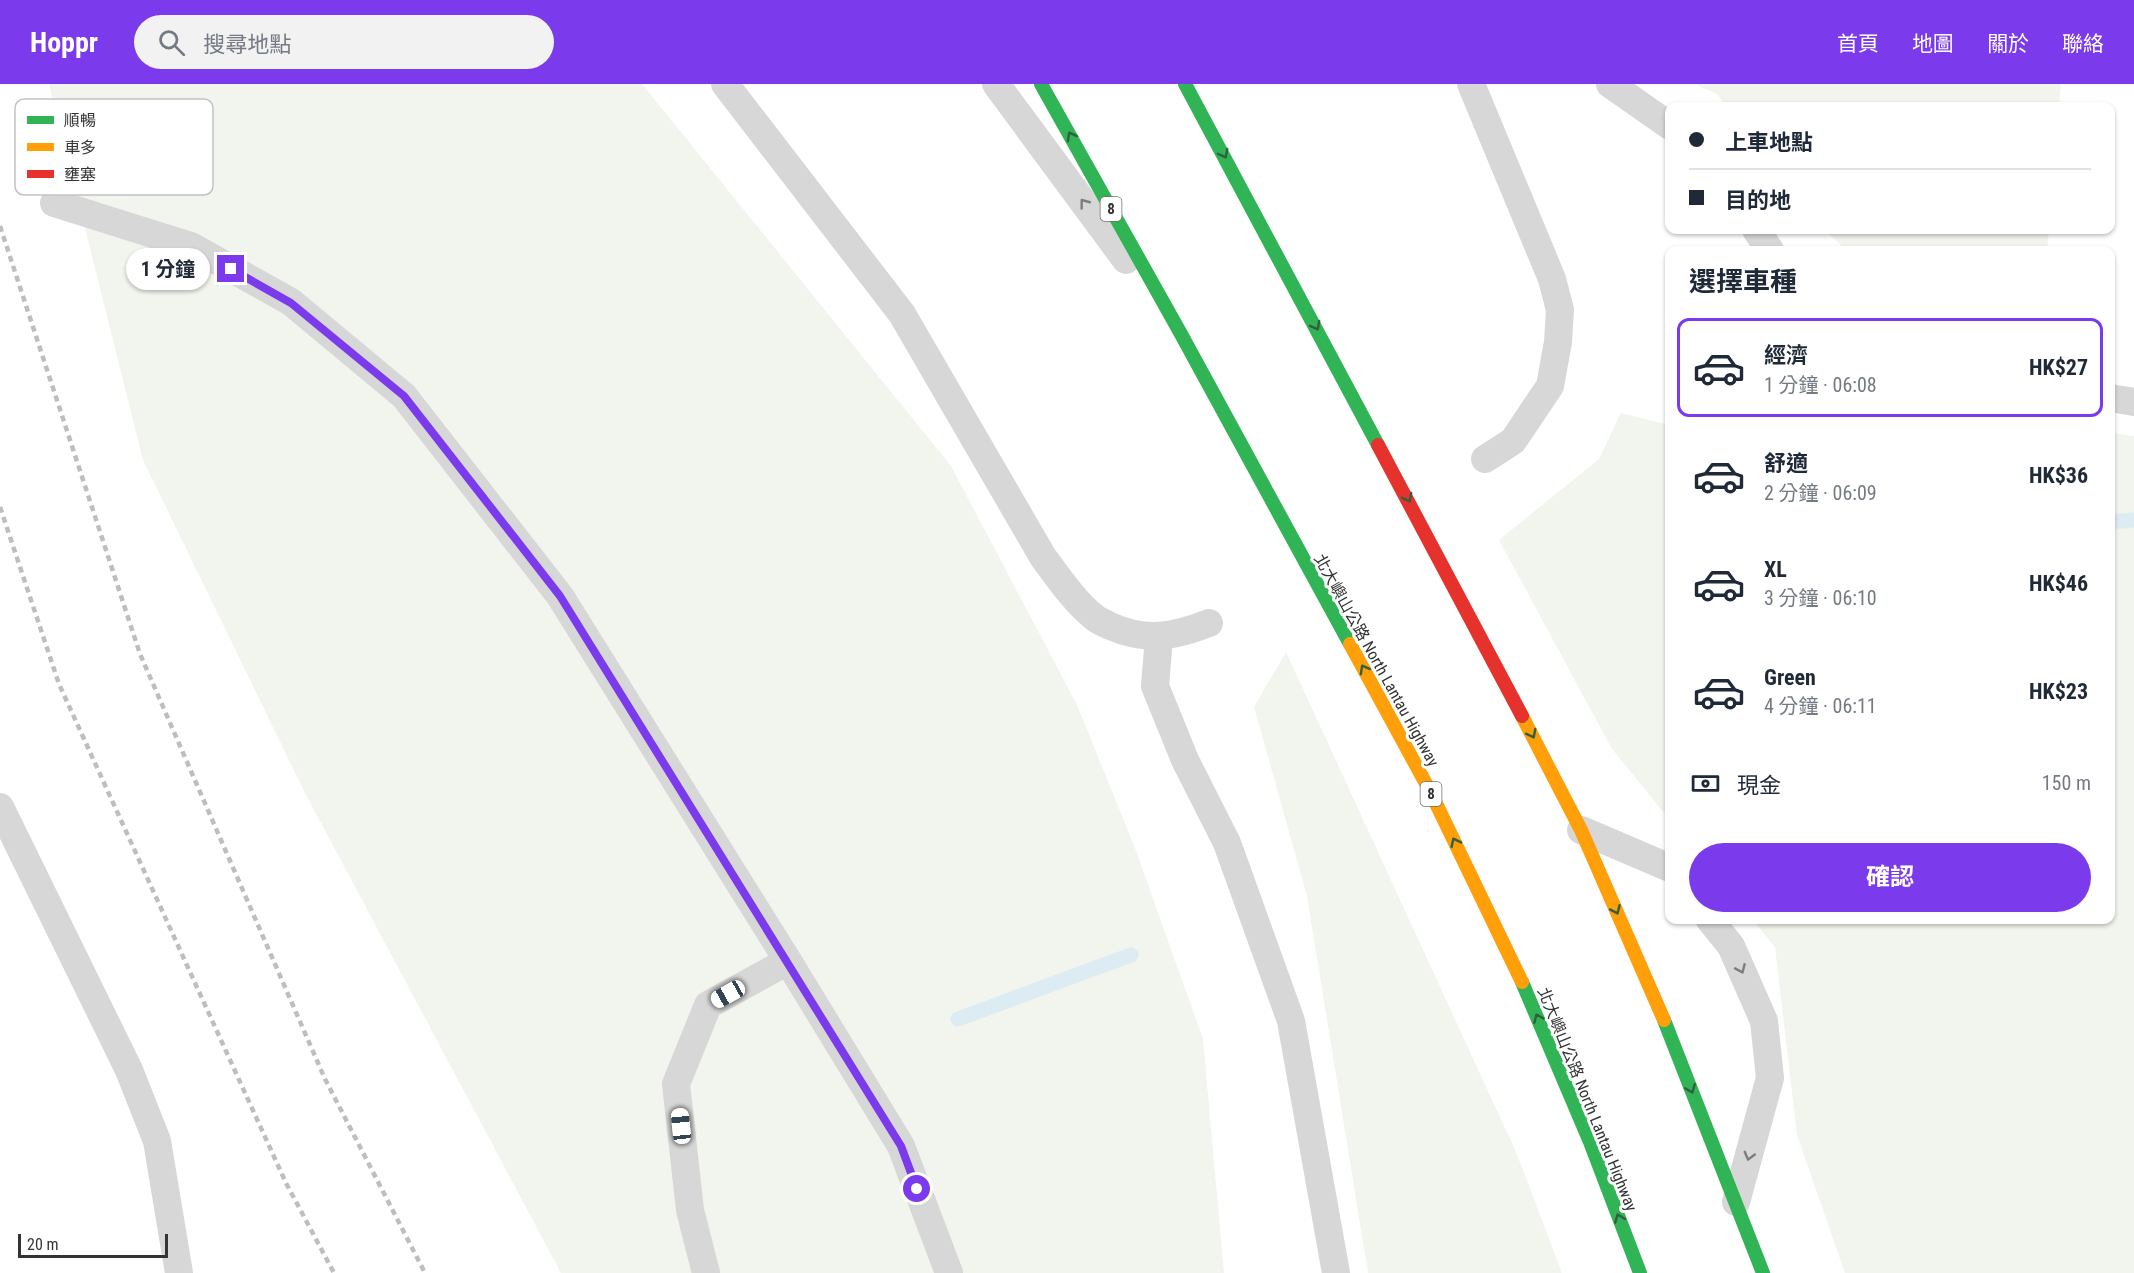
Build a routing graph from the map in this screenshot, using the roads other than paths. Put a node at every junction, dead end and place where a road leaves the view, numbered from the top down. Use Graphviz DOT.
graph roads {
  1 [pos="725,84"];
  2 [pos="996,84"];
  3 [pos="1041,84"];
  4 [pos="1471,84"];
  5 [pos="1610,84"];
  6 [pos="1190,90"];
  7 [pos="1665,122"];
  8 [pos="54,203"];
  9 [pos="1181,334"];
  10 [pos="2115,399"];
  11 [pos="2134,402"];
  12 [pos="1485,459"];
  13 [pos="1209,623"];
  14 [pos="1159,637"];
  15 [pos="0,807"];
  16 [pos="1581,830"];
  17 [pos="1665,866"];
  18 [pos="1713,924"];
  19 [pos="788,962"];
  20 [pos="1736,1202"];
  21 [pos="179,1273"];
  22 [pos="706,1273"];
  23 [pos="949,1273"];
  24 [pos="1336,1273"];
  25 [pos="1640,1273"];
  26 [pos="1763,1273"];
  1 -- 14 [label="lane"];
  9 -- 2 [label="lane, one-way"];
  9 -- 3 [label="highway, 北大嶼山公路 North Lantau Highway / 8, one-way"];
  4 -- 12 [label="lane"];
  5 -- 7 [label="lane"];
  6 -- 16 [label="highway, one-way"];
  8 -- 19 [label="lane"];
  25 -- 9 [label="highway, 北大嶼山公路 North Lantau Highway / 8, one-way"];
  10 -- 11 [label="lane"];
  13 -- 14 [label="lane"];
  14 -- 24 [label="lane"];
  15 -- 21 [label="lane"];
  16 -- 17 [label="lane"];
  16 -- 20 [label="highway, one-way"];
  18 -- 20 [label="lane, one-way"];
  19 -- 22 [label="lane"];
  19 -- 23 [label="lane"];
  20 -- 26 [label="highway"];
}
